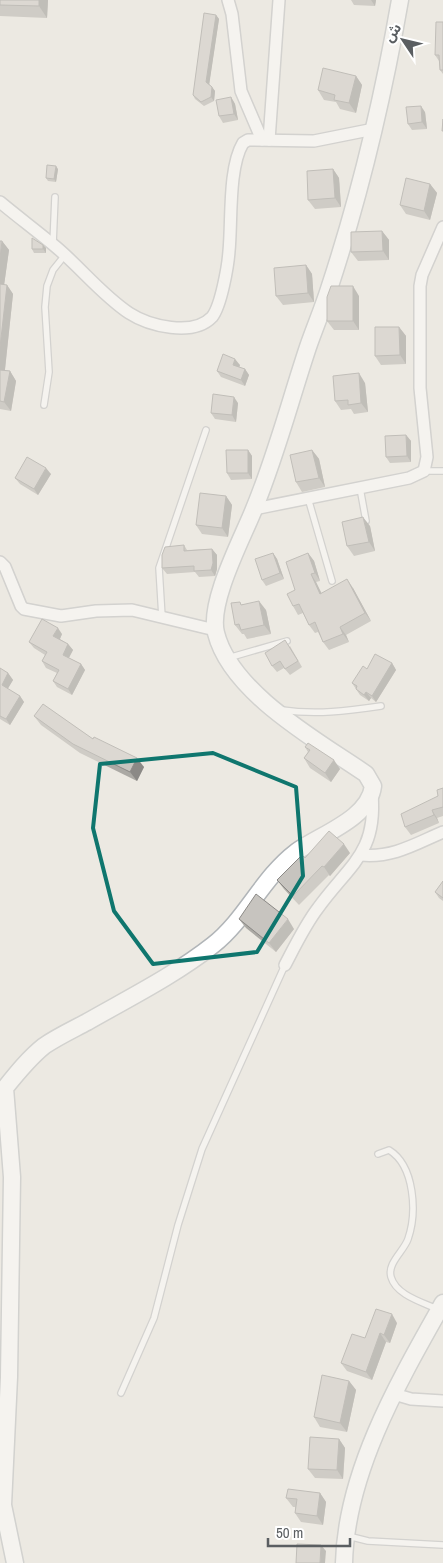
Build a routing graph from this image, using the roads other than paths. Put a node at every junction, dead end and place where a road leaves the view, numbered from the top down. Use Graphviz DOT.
graph roads {
  1 [pos="228,0"];
  2 [pos="279,0"];
  3 [pos="400,0"];
  4 [pos="374,130"];
  5 [pos="266,140"];
  6 [pos="55,197"];
  7 [pos="0,202"];
  8 [pos="443,227"];
  9 [pos="53,244"];
  10 [pos="65,256"];
  11 [pos="44,404"];
  12 [pos="206,430"];
  13 [pos="424,471"];
  14 [pos="443,471"];
  15 [pos="360,488"];
  16 [pos="308,498"];
  17 [pos="254,509"];
  18 [pos="366,521"];
  19 [pos="0,562"];
  20 [pos="332,582"];
  21 [pos="162,617"];
  22 [pos="215,630"];
  23 [pos="287,641"];
  24 [pos="228,658"];
  25 [pos="381,706"];
  26 [pos="272,708"];
  27 [pos="372,794"];
  28 [pos="443,832"];
  29 [pos="361,855"];
  30 [pos="285,965"];
  31 [pos="3,1092"];
  32 [pos="378,1154"];
  33 [pos="441,1306"];
  34 [pos="121,1393"];
  35 [pos="394,1394"];
  36 [pos="443,1401"];
  37 [pos="344,1536"];
  38 [pos="443,1545"];
  39 [pos="15,1563"];
  40 [pos="344,1563"];
  1 -- 5 [label="street"];
  2 -- 5 [label="street"];
  3 -- 4 [label="street"];
  4 -- 5 [label="street"];
  4 -- 17 [label="street"];
  5 -- 10 [label="street"];
  6 -- 9 [label="lane"];
  7 -- 9 [label="street"];
  8 -- 13 [label="street"];
  9 -- 10 [label="street"];
  10 -- 11 [label="lane"];
  12 -- 21 [label="lane"];
  13 -- 14 [label="lane"];
  13 -- 15 [label="street"];
  15 -- 16 [label="street"];
  15 -- 18 [label="lane"];
  16 -- 17 [label="street"];
  16 -- 20 [label="lane"];
  17 -- 22 [label="street"];
  19 -- 21 [label="street"];
  21 -- 22 [label="street"];
  22 -- 24 [label="street"];
  23 -- 24 [label="lane"];
  24 -- 26 [label="street"];
  25 -- 26 [label="lane"];
  26 -- 27 [label="street"];
  27 -- 29 [label="street"];
  27 -- 31 [label="street"];
  28 -- 29 [label="street"];
  29 -- 30 [label="street"];
  30 -- 34 [label="lane"];
  31 -- 39 [label="street"];
  32 -- 33 [label="lane"];
  33 -- 35 [label="street"];
  35 -- 36 [label="street"];
  35 -- 37 [label="street"];
  37 -- 38 [label="lane"];
  37 -- 40 [label="street"];
}
